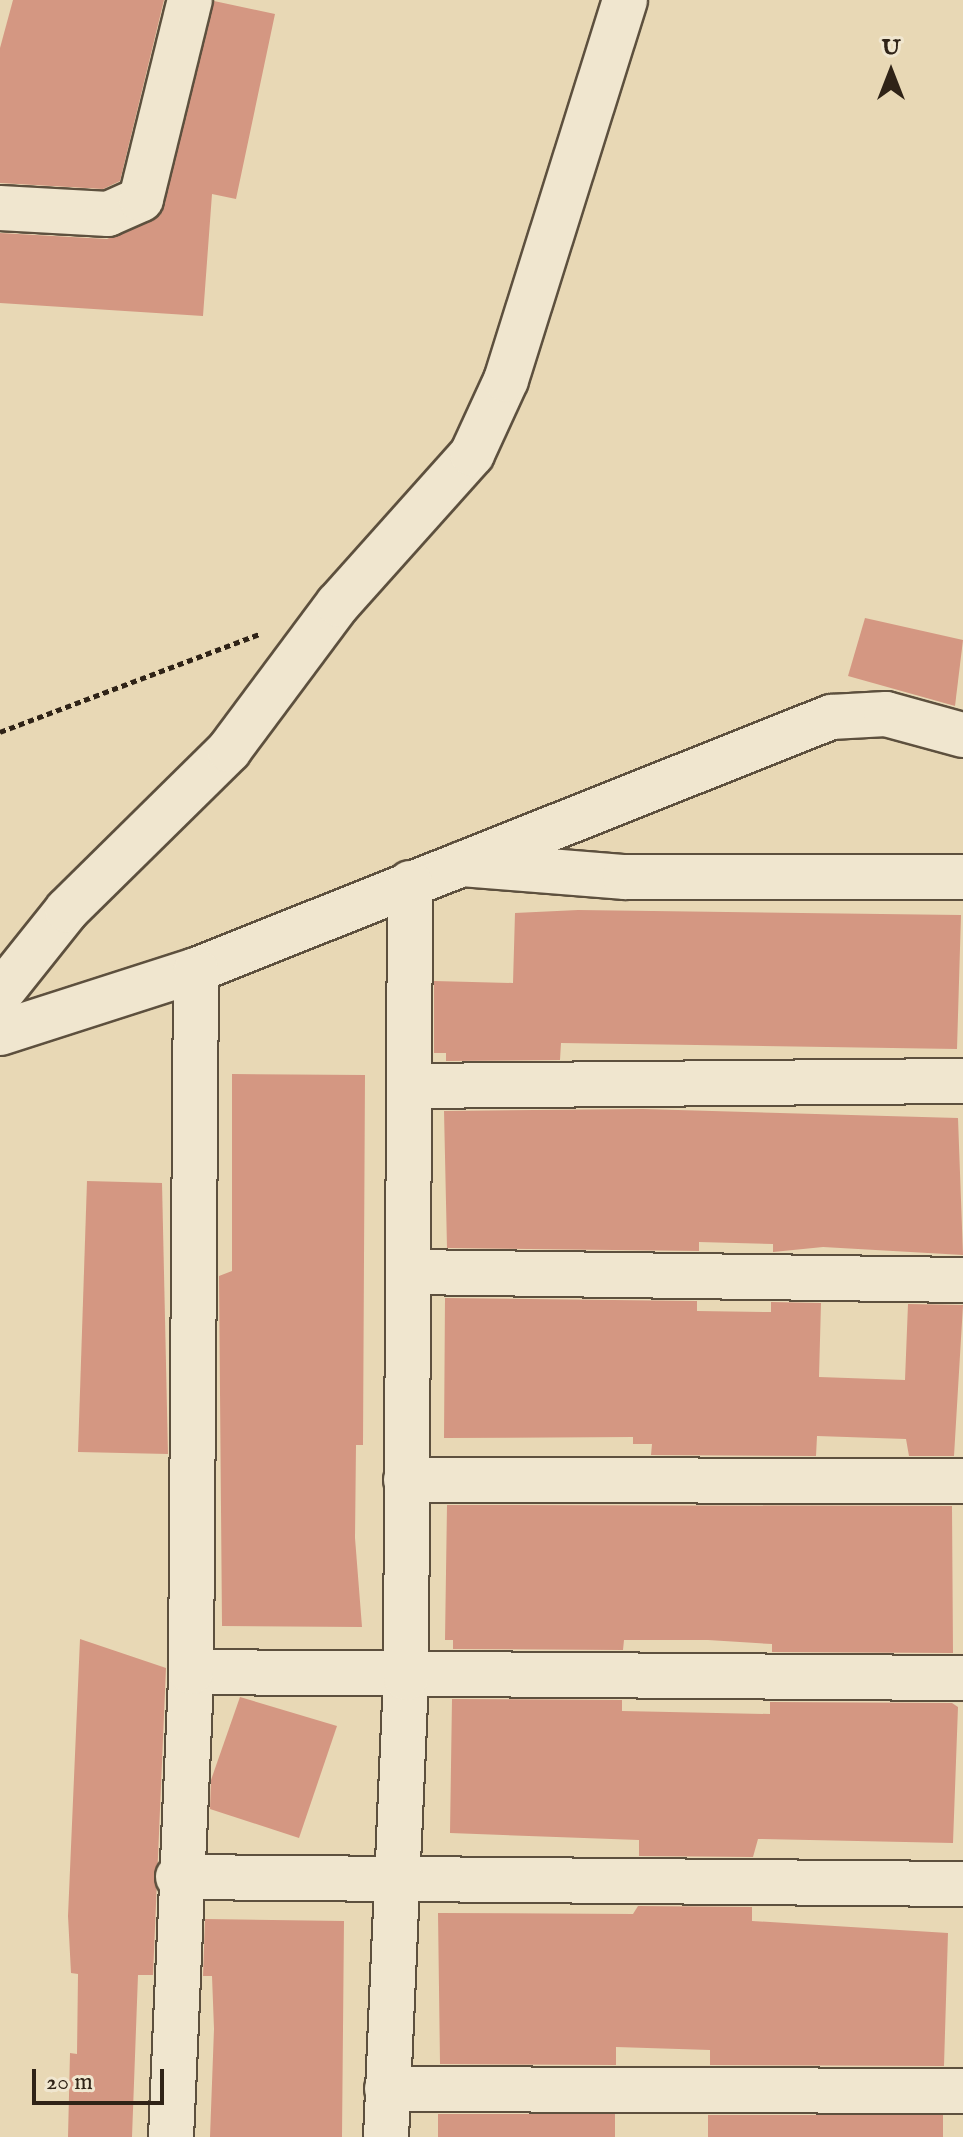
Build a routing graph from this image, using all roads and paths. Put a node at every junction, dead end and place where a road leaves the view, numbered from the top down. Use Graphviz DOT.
graph roads {
  1 [pos="190,0"];
  2 [pos="625,0"];
  3 [pos="0,208"];
  4 [pos="265,631"];
  5 [pos="0,732"];
  6 [pos="963,735"];
  7 [pos="456,863"];
  8 [pos="963,877"];
  9 [pos="410,883"];
  10 [pos="196,970"];
  11 [pos="0,994"];
  12 [pos="0,1033"];
  13 [pos="963,1081"];
  14 [pos="410,1086"];
  15 [pos="411,1272"];
  16 [pos="963,1280"];
  17 [pos="406,1480"];
  18 [pos="963,1481"];
  19 [pos="191,1672"];
  20 [pos="406,1678"];
  21 [pos="963,1678"];
  22 [pos="178,1877"];
  23 [pos="400,1882"];
  24 [pos="963,1884"];
  25 [pos="387,2089"];
  26 [pos="963,2091"];
  27 [pos="171,2137"];
  28 [pos="386,2137"];
  1 -- 3 [label="street"];
  2 -- 11 [label="street"];
  4 -- 5 [label="path"];
  6 -- 7 [label="street"];
  7 -- 8 [label="street"];
  7 -- 9 [label="street"];
  9 -- 10 [label="street"];
  9 -- 14 [label="street"];
  10 -- 12 [label="street"];
  10 -- 19 [label="street"];
  13 -- 14 [label="street"];
  14 -- 15 [label="street"];
  15 -- 16 [label="street"];
  15 -- 17 [label="street"];
  17 -- 18 [label="street"];
  17 -- 20 [label="street"];
  19 -- 20 [label="street"];
  19 -- 22 [label="street"];
  20 -- 21 [label="street"];
  20 -- 23 [label="street"];
  22 -- 23 [label="street"];
  22 -- 27 [label="street"];
  23 -- 24 [label="street"];
  23 -- 25 [label="street"];
  25 -- 26 [label="street"];
  25 -- 28 [label="street"];
}
